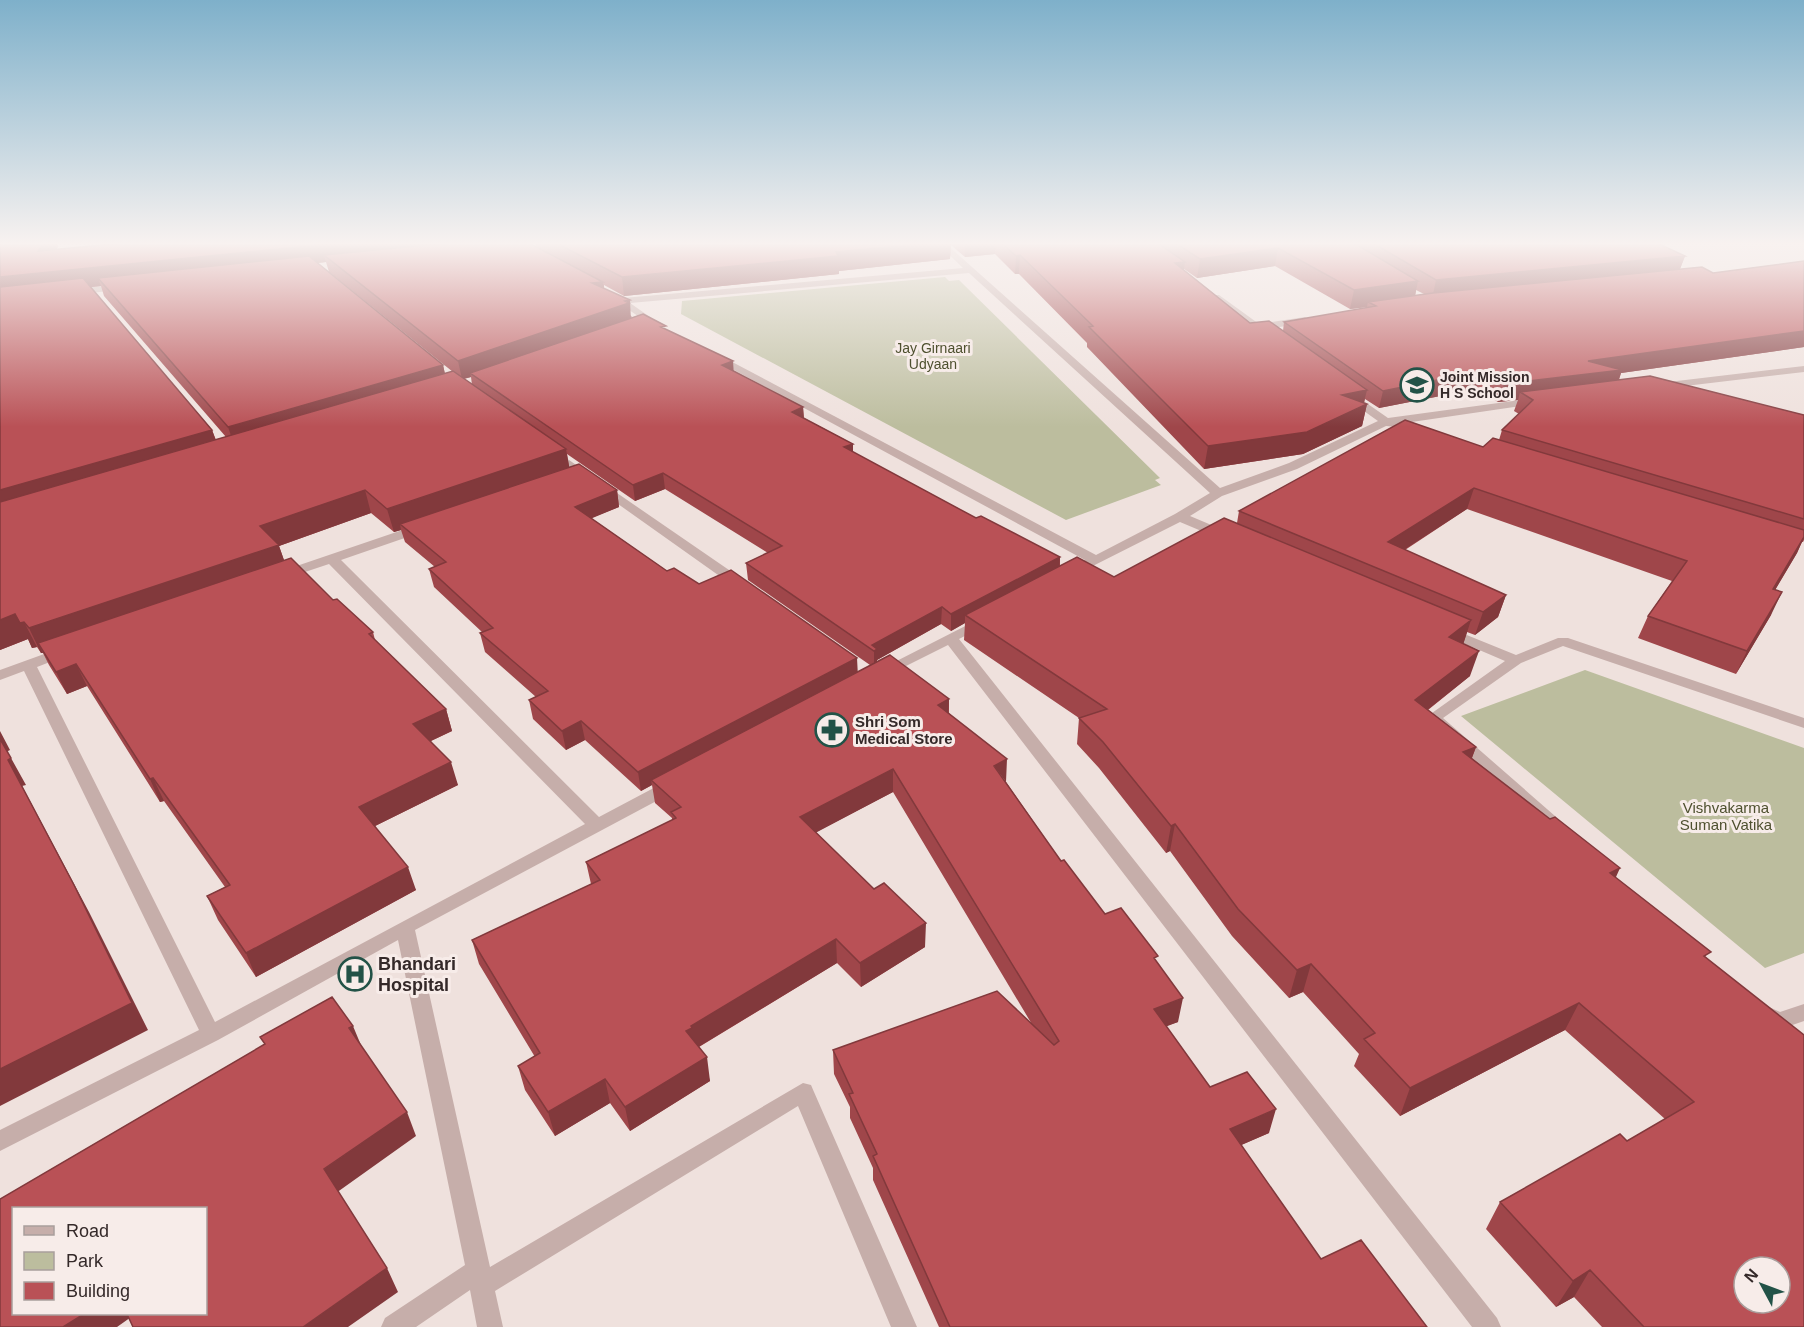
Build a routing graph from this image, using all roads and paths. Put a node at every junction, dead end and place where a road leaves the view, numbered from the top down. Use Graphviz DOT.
graph roads {
  1 [pos="625,304"];
  2 [pos="1007,304"];
  3 [pos="1225,304"];
  4 [pos="1314,319"];
  5 [pos="1257,327"];
  6 [pos="668,332"];
  7 [pos="1275,340"];
  8 [pos="699,349"];
  9 [pos="1804,369"];
  10 [pos="1340,388"];
  11 [pos="1686,394"];
  12 [pos="1546,400"];
  13 [pos="1386,422"];
  14 [pos="1420,432"];
  15 [pos="544,447"];
  16 [pos="582,474"];
  17 [pos="560,481"];
  18 [pos="1218,493"];
  19 [pos="1180,517"];
  20 [pos="429,525"];
  21 [pos="1234,540"];
  22 [pos="331,558"];
  23 [pos="1095,560"];
  24 [pos="275,578"];
  25 [pos="1054,582"];
  26 [pos="747,589"];
  27 [pos="992,616"];
  28 [pos="1429,623"];
  29 [pos="951,639"];
  30 [pos="73,649"];
  31 [pos="1516,660"];
  32 [pos="28,664"];
  33 [pos="0,675"];
  34 [pos="873,677"];
  35 [pos="1804,723"];
  36 [pos="689,776"];
  37 [pos="597,825"];
  38 [pos="1566,835"];
  39 [pos="405,927"];
  40 [pos="1760,1006"];
  41 [pos="1804,1012"];
  42 [pos="211,1034"];
  43 [pos="0,1141"];
  44 [pos="480,1277"];
  45 [pos="394,1327"];
  46 [pos="490,1327"];
  47 [pos="904,1327"];
  48 [pos="1488,1327"];
  1 -- 6 [label="street"];
  2 -- 18 [label="street"];
  3 -- 5 [label="street"];
  4 -- 5 [label="street"];
  5 -- 7 [label="street"];
  8 -- 23 [label="street"];
  9 -- 11 [label="street"];
  10 -- 13 [label="street"];
  12 -- 13 [label="street"];
  13 -- 14 [label="street"];
  13 -- 18 [label="street"];
  15 -- 16 [label="street"];
  16 -- 17 [label="street"];
  16 -- 26 [label="street"];
  18 -- 19 [label="street"];
  19 -- 21 [label="street"];
  19 -- 23 [label="street"];
  20 -- 22 [label="street"];
  22 -- 24 [label="street"];
  22 -- 37 [label="street"];
  23 -- 25 [label="street"];
  27 -- 29 [label="street"];
  28 -- 31 [label="street"];
  29 -- 34 [label="street"];
  29 -- 48 [label="street"];
  30 -- 32 [label="street"];
  31 -- 35 [label="street"];
  31 -- 38 [label="street"];
  32 -- 33 [label="street"];
  32 -- 42 [label="street"];
  36 -- 37 [label="street"];
  37 -- 39 [label="street"];
  39 -- 42 [label="street"];
  39 -- 44 [label="street"];
  40 -- 41 [label="street"];
  42 -- 43 [label="street"];
  44 -- 45 [label="street"];
  44 -- 46 [label="street"];
  44 -- 47 [label="street"];
}
